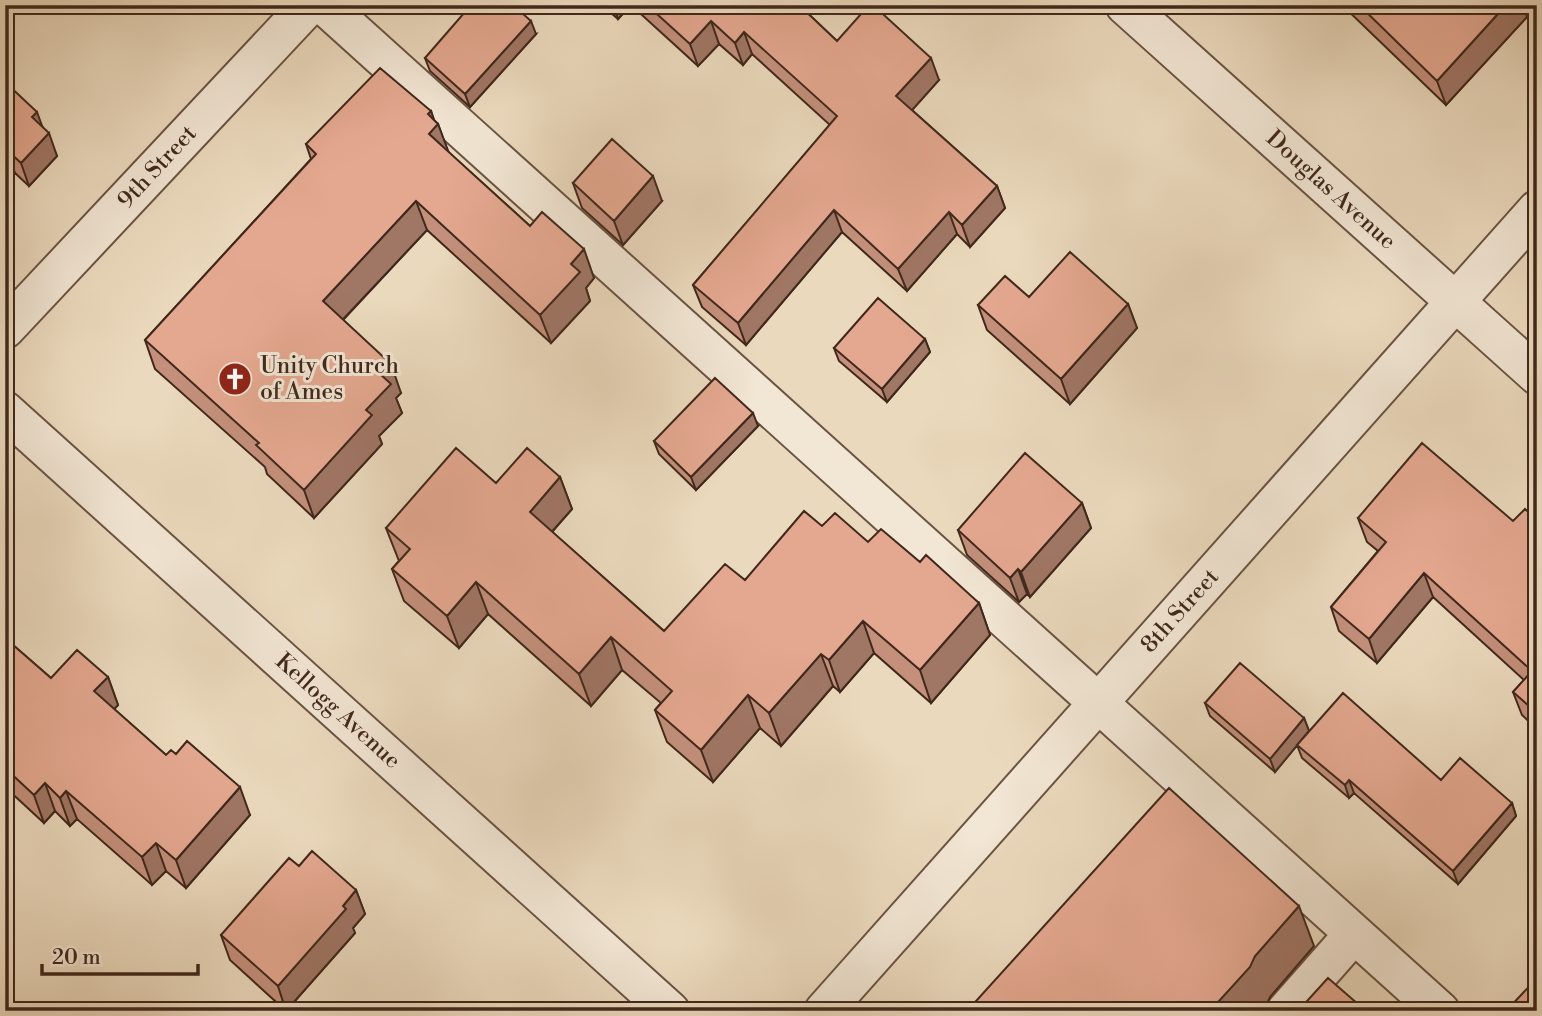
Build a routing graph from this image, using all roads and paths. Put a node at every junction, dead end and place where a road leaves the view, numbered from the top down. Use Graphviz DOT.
graph roads {
  1 [pos="309,5"];
  2 [pos="324,5"];
  3 [pos="1125,5"];
  4 [pos="1537,211"];
  5 [pos="1456,302"];
  6 [pos="5,328"];
  7 [pos="1537,375"];
  8 [pos="5,411"];
  9 [pos="1097,704"];
  10 [pos="1353,935"];
  11 [pos="670,1011"];
  12 [pos="824,1011"];
  13 [pos="1286,1011"];
  14 [pos="1440,1011"];
  1 -- 6 [label="street, 9th Street"];
  2 -- 9 [label="street"];
  3 -- 5 [label="street, Douglas Avenue"];
  4 -- 5 [label="street, 8th Street"];
  5 -- 7 [label="street, Douglas Avenue"];
  5 -- 9 [label="street, 8th Street"];
  8 -- 11 [label="street, Kellogg Avenue"];
  9 -- 10 [label="street"];
  9 -- 12 [label="street, 8th Street"];
  10 -- 13 [label="street"];
  10 -- 14 [label="street"];
}
